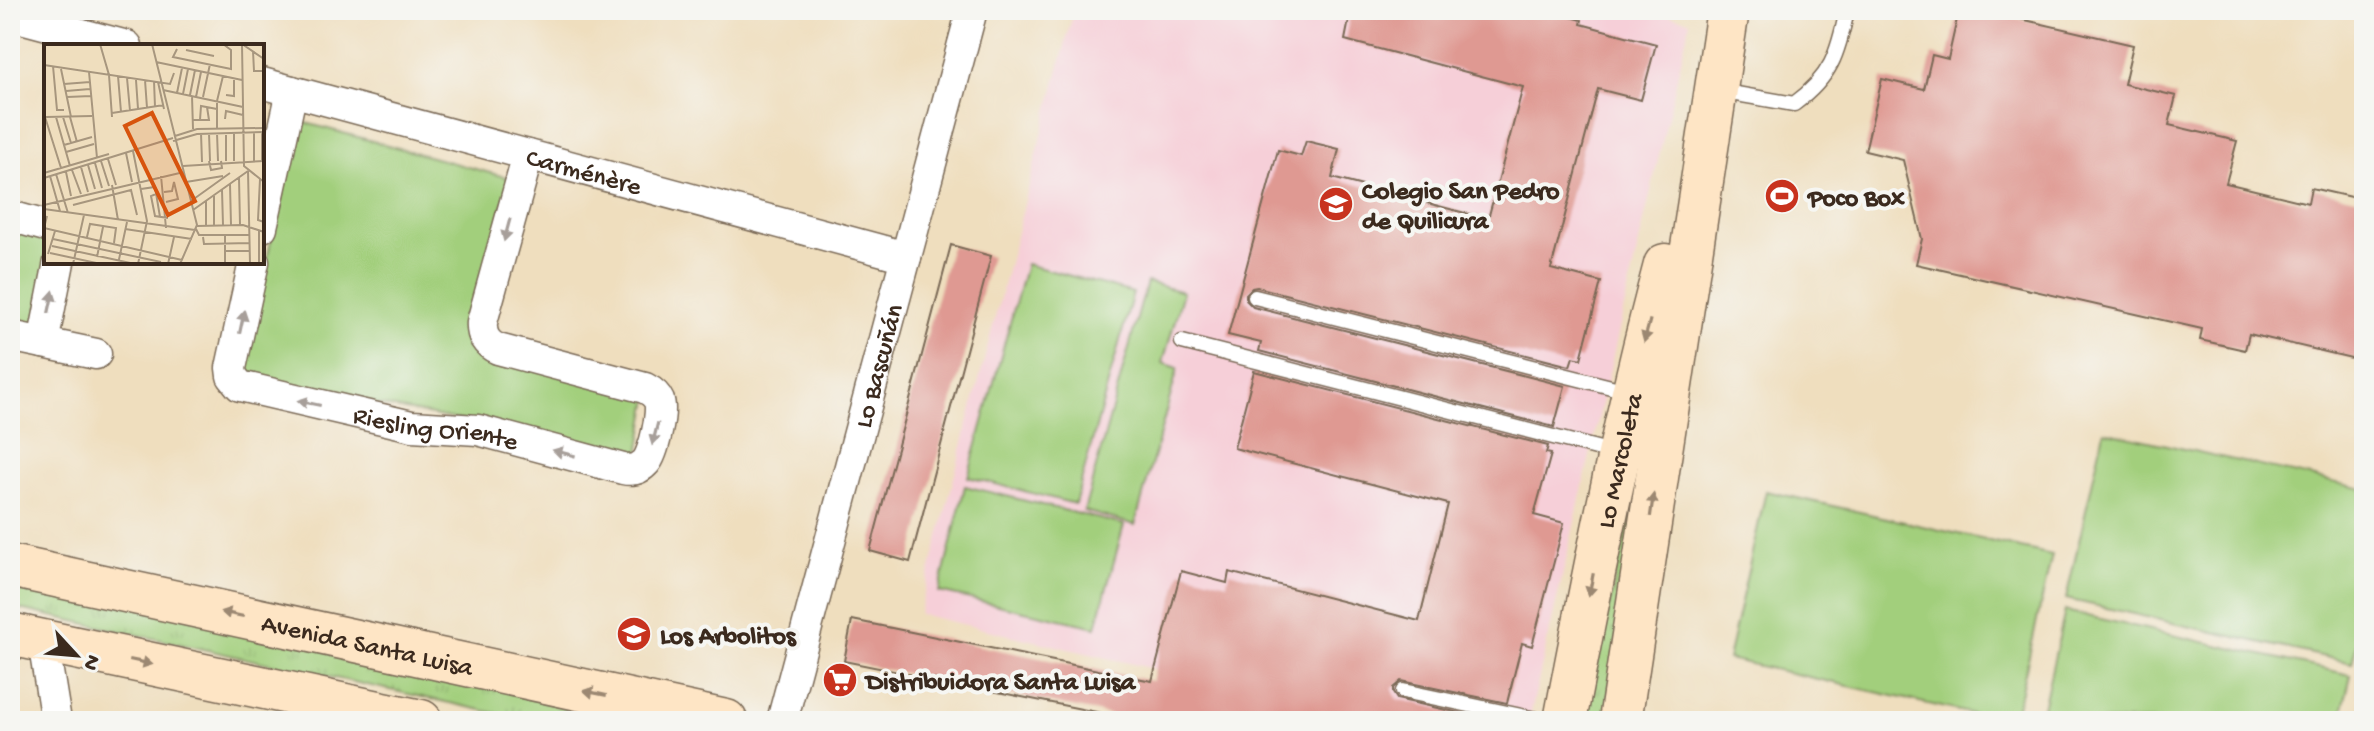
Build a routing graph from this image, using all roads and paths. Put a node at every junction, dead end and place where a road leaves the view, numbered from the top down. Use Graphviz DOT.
graph roads {
  1 [pos="972,10"];
  2 [pos="1728,10"];
  3 [pos="1847,10"];
  4 [pos="10,15"];
  5 [pos="109,44"];
  6 [pos="264,84"];
  7 [pos="1716,90"];
  8 [pos="292,91"];
  9 [pos="528,155"];
  10 [pos="1697,208"];
  11 [pos="10,216"];
  12 [pos="264,218"];
  13 [pos="44,225"];
  14 [pos="906,257"];
  15 [pos="59,264"];
  16 [pos="254,264"];
  17 [pos="1255,297"];
  18 [pos="10,336"];
  19 [pos="1182,342"];
  20 [pos="43,343"];
  21 [pos="96,354"];
  22 [pos="1633,393"];
  23 [pos="1620,454"];
  24 [pos="10,566"];
  25 [pos="26,638"];
  26 [pos="1403,691"];
  27 [pos="56,721"];
  28 [pos="421,721"];
  29 [pos="726,721"];
  30 [pos="782,721"];
  31 [pos="1545,721"];
  32 [pos="1565,721"];
  33 [pos="1620,721"];
  1 -- 14 [label="street, Lo Bascuñán"];
  2 -- 7 [label="street, Lo Marcoleta"];
  3 -- 7 [label="lane"];
  4 -- 5 [label="street"];
  6 -- 8 [label="street, Carménère"];
  7 -- 10 [label="street, Lo Marcoleta"];
  8 -- 9 [label="street, Carménère"];
  8 -- 12 [label="street"];
  9 -- 14 [label="street, Carménère"];
  9 -- 16 [label="street, Riesling Oriente, one-way"];
  10 -- 22 [label="street, Lo Marcoleta, one-way"];
  33 -- 10 [label="street, Lo Marcoleta, one-way"];
  11 -- 13 [label="street"];
  14 -- 30 [label="street, Lo Bascuñán"];
  20 -- 15 [label="street, one-way"];
  17 -- 22 [label="lane"];
  18 -- 20 [label="street"];
  19 -- 23 [label="lane"];
  20 -- 21 [label="street"];
  22 -- 23 [label="street, Lo Marcoleta"];
  23 -- 32 [label="street, Lo Marcoleta, one-way"];
  29 -- 24 [label="street, Avenida Santa Luisa, one-way"];
  25 -- 27 [label="street"];
  25 -- 28 [label="street, one-way"];
  26 -- 31 [label="lane"];
}
